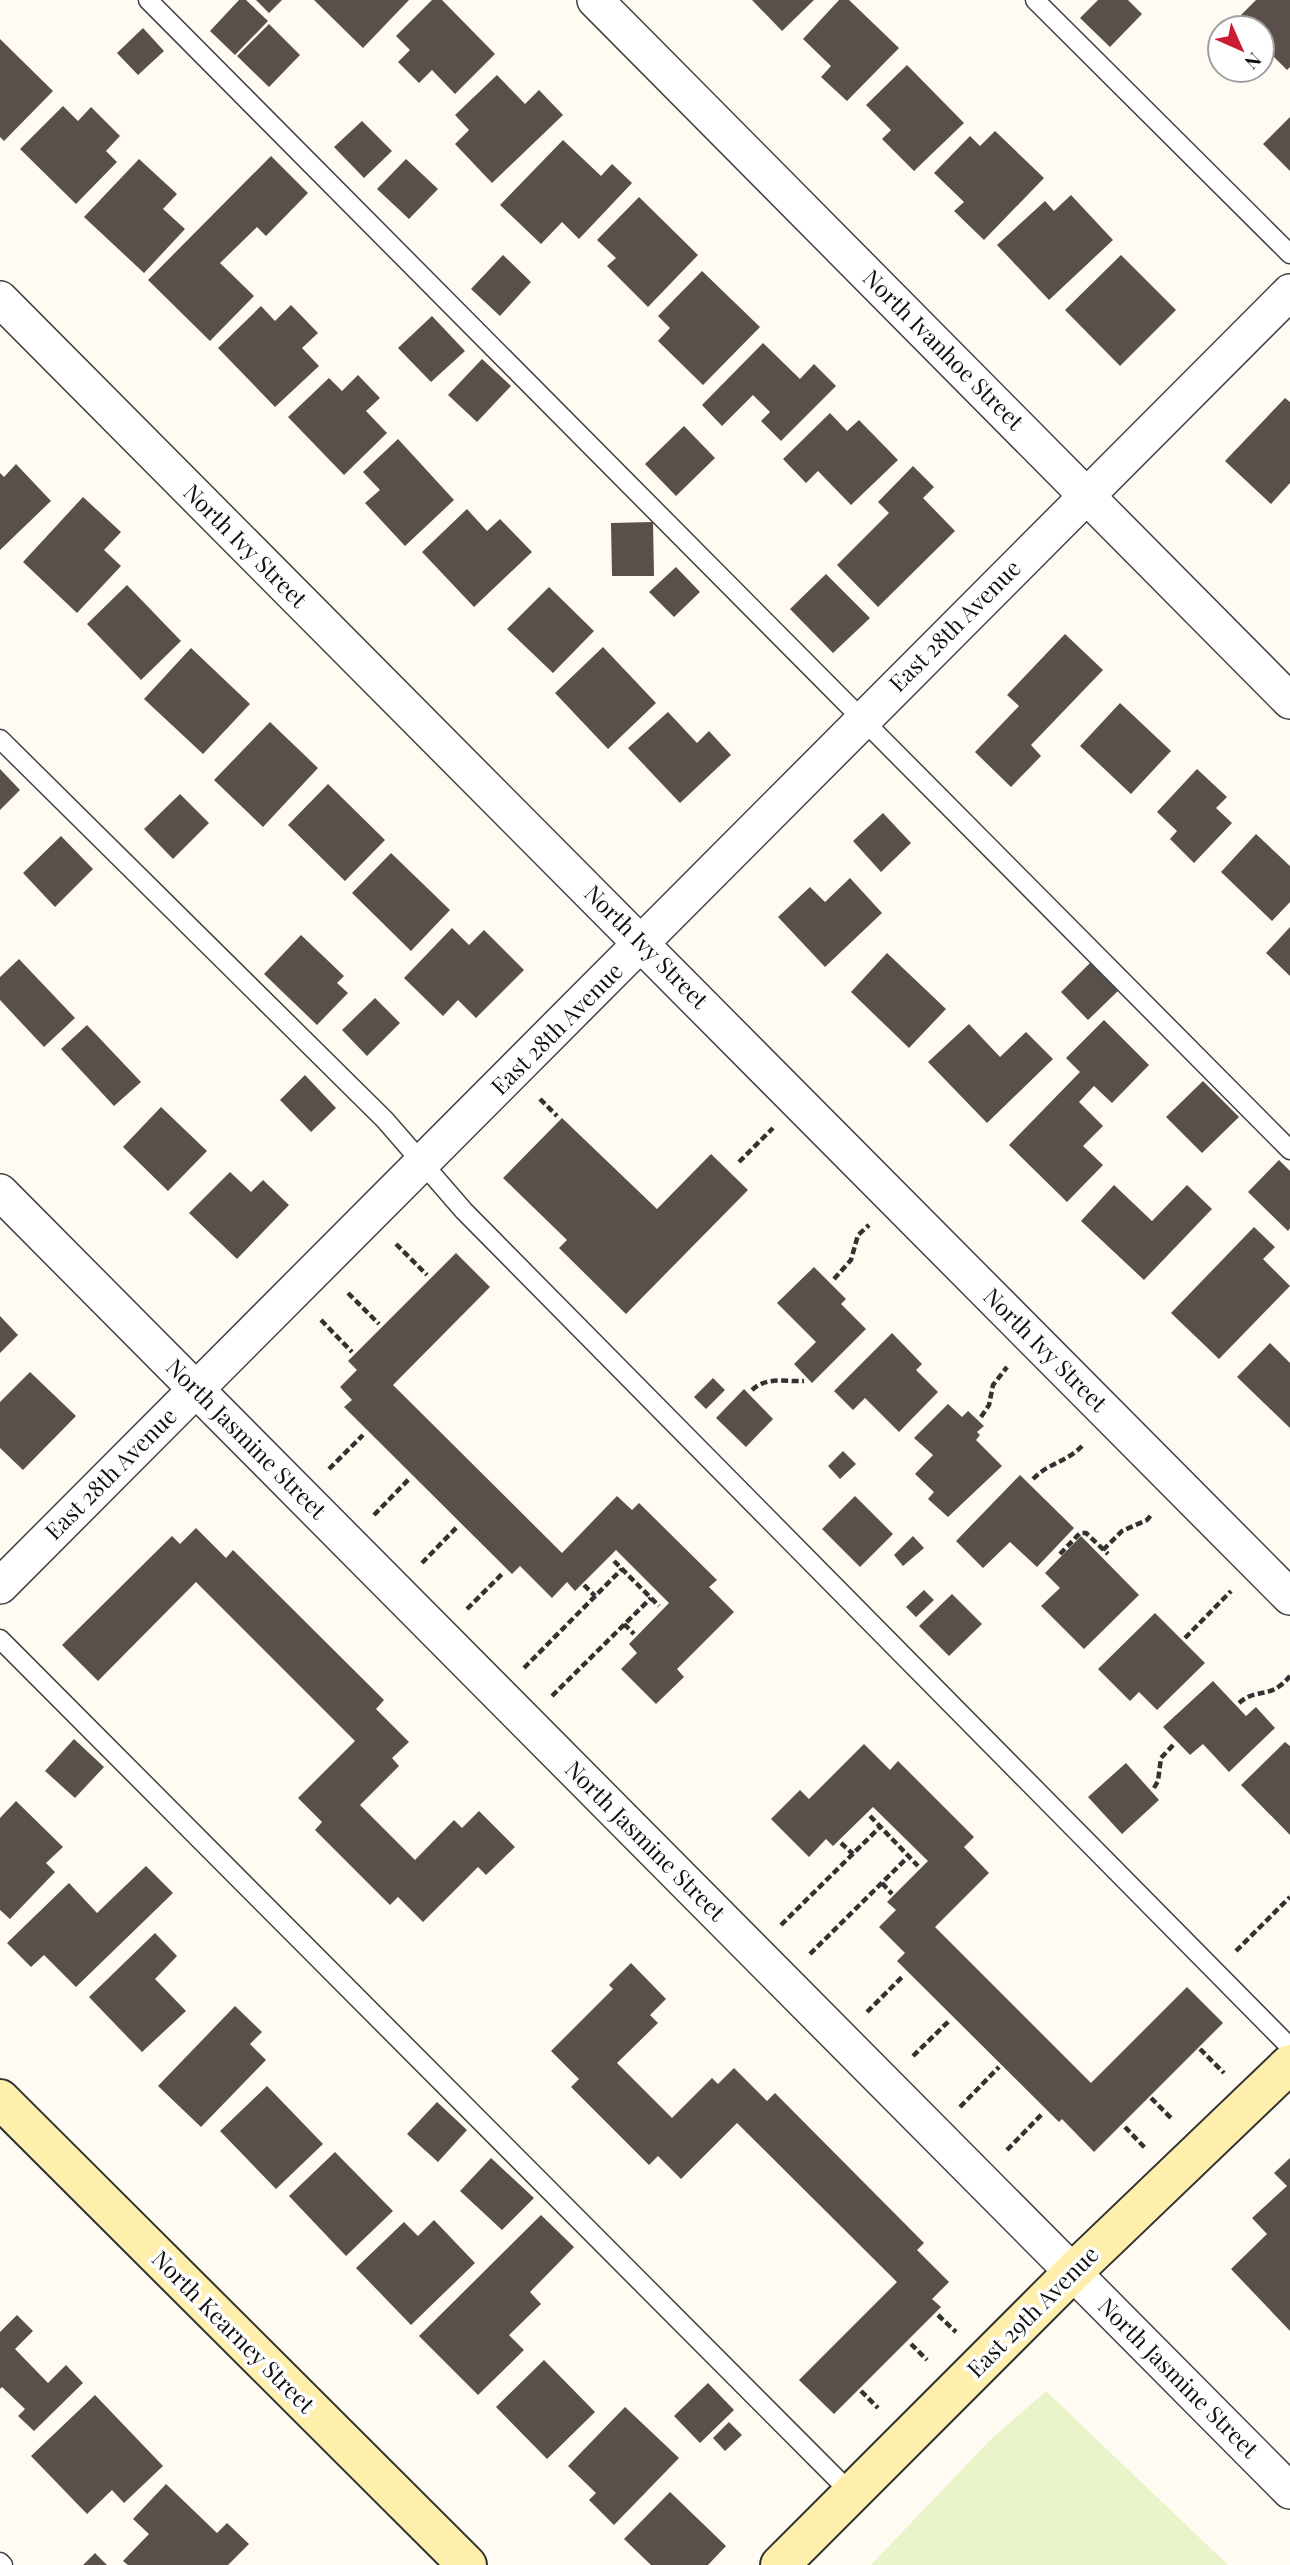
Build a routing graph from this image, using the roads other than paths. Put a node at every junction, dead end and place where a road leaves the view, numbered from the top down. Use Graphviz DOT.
graph roads {
  1 [pos="148,0"];
  2 [pos="594,0"];
  3 [pos="1035,0"];
  4 [pos="1290,254"];
  5 [pos="1290,292"];
  6 [pos="0,299"];
  7 [pos="1087,494"];
  8 [pos="1290,701"];
  9 [pos="862,719"];
  10 [pos="0,739"];
  11 [pos="642,943"];
  12 [pos="1290,1150"];
  13 [pos="422,1164"];
  14 [pos="0,1192"];
  15 [pos="196,1389"];
  16 [pos="0,1586"];
  17 [pos="1290,1597"];
  18 [pos="0,1639"];
  19 [pos="1290,2047"];
  20 [pos="1290,2064"];
  21 [pos="0,2099"];
  22 [pos="1073,2272"];
  23 [pos="1290,2491"];
  24 [pos="851,2493"];
  25 [pos="467,2565"];
  26 [pos="780,2565"];
  1 -- 9 [label="lane"];
  2 -- 7 [label="street, North Ivanhoe Street"];
  3 -- 4 [label="lane"];
  5 -- 7 [label="street, East 28th Avenue"];
  6 -- 11 [label="street, North Ivy Street"];
  7 -- 8 [label="street, North Ivanhoe Street"];
  7 -- 9 [label="street, East 28th Avenue"];
  9 -- 11 [label="street, East 28th Avenue"];
  9 -- 12 [label="lane"];
  10 -- 13 [label="lane"];
  11 -- 13 [label="street, East 28th Avenue"];
  11 -- 17 [label="street, North Ivy Street"];
  13 -- 15 [label="street, East 28th Avenue"];
  13 -- 19 [label="lane"];
  14 -- 15 [label="street, North Jasmine Street"];
  15 -- 16 [label="street, East 28th Avenue"];
  15 -- 22 [label="street, North Jasmine Street"];
  18 -- 24 [label="lane"];
  20 -- 22 [label="street, East 29th Avenue"];
  21 -- 25 [label="street, North Kearney Street"];
  22 -- 23 [label="street, North Jasmine Street"];
  22 -- 24 [label="street, East 29th Avenue"];
  24 -- 26 [label="street, East 29th Avenue"];
}
